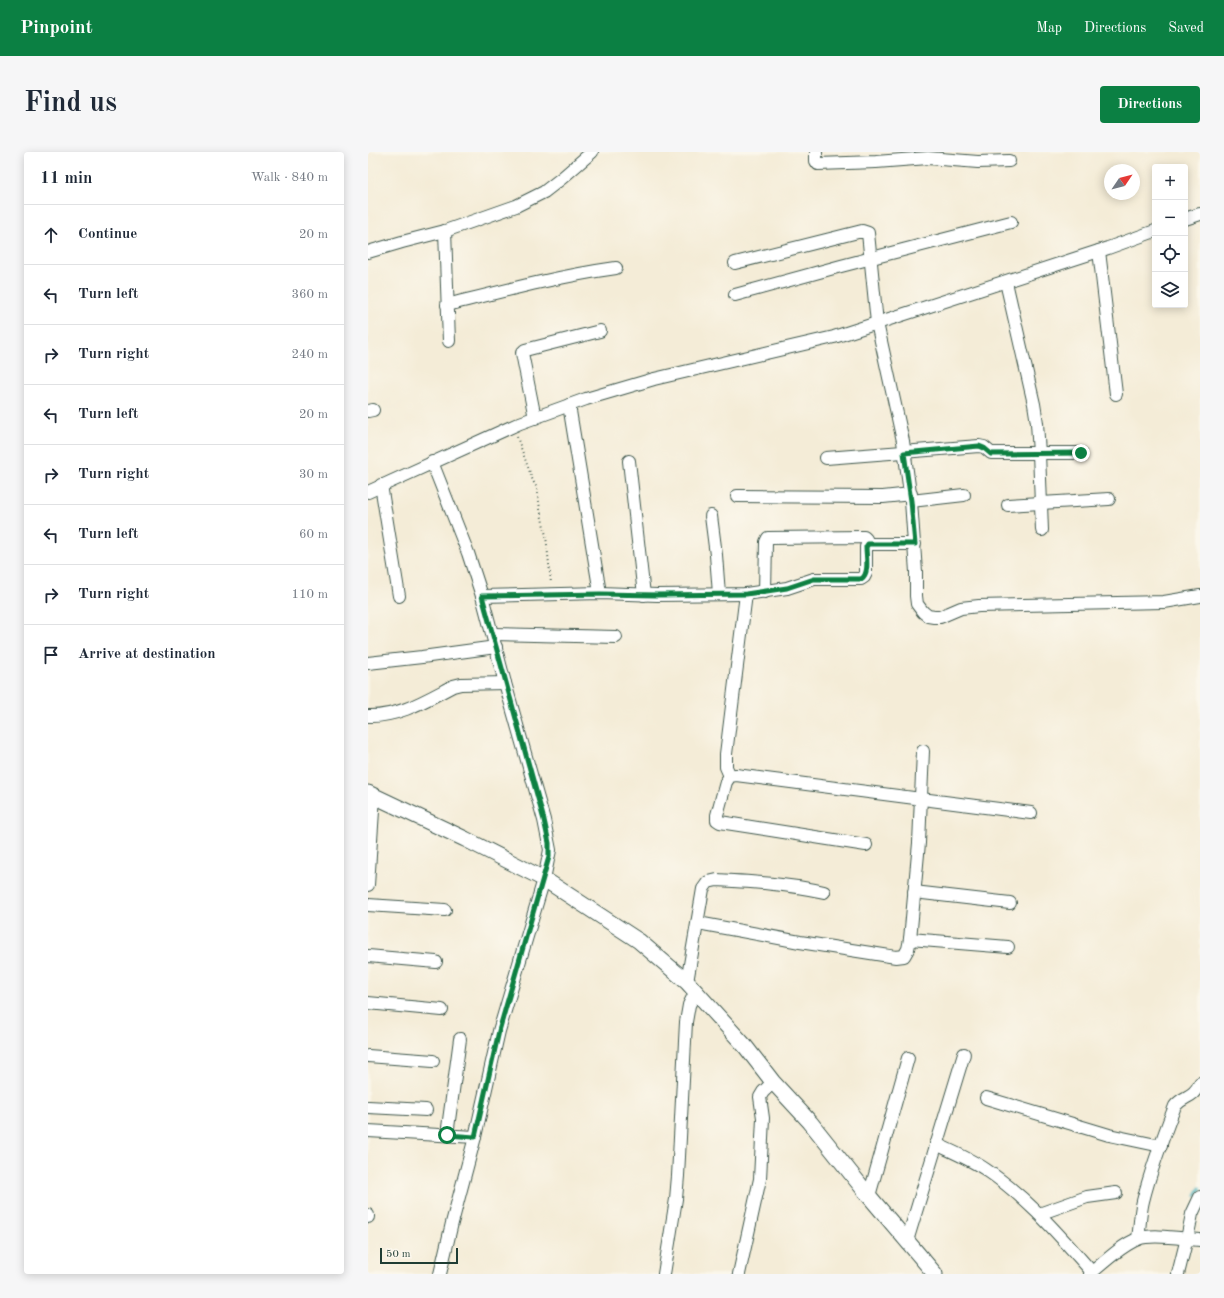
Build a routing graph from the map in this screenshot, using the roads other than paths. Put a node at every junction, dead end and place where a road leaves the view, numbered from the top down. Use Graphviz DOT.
graph roads {
  1 [pos="592,152"];
  2 [pos="816,152"];
  3 [pos="1009,161"];
  4 [pos="1200,214"];
  5 [pos="1188,218"];
  6 [pos="1011,222"];
  7 [pos="445,231"];
  8 [pos="1152,232"];
  9 [pos="368,252"];
  10 [pos="1099,252"];
  11 [pos="871,259"];
  12 [pos="735,263"];
  13 [pos="616,268"];
  14 [pos="1006,282"];
  15 [pos="735,295"];
  16 [pos="447,305"];
  17 [pos="877,323"];
  18 [pos="600,331"];
  19 [pos="449,341"];
  20 [pos="1116,394"];
  21 [pos="570,405"];
  22 [pos="535,418"];
  23 [pos="904,453"];
  24 [pos="1039,453"];
  25 [pos="1081,453"];
  26 [pos="826,458"];
  27 [pos="629,461"];
  28 [pos="432,462"];
  29 [pos="381,485"];
  30 [pos="368,492"];
  31 [pos="964,495"];
  32 [pos="737,496"];
  33 [pos="911,498"];
  34 [pos="1109,499"];
  35 [pos="1042,502"];
  36 [pos="1008,505"];
  37 [pos="711,516"];
  38 [pos="1042,530"];
  39 [pos="915,544"];
  40 [pos="868,545"];
  41 [pos="765,592"];
  42 [pos="600,594"];
  43 [pos="719,594"];
  44 [pos="746,594"];
  45 [pos="644,595"];
  46 [pos="399,596"];
  47 [pos="482,596"];
  48 [pos="1200,596"];
  49 [pos="493,634"];
  50 [pos="616,637"];
  51 [pos="496,647"];
  52 [pos="368,663"];
  53 [pos="505,682"];
  54 [pos="368,716"];
  55 [pos="923,751"];
  56 [pos="730,776"];
  57 [pos="371,795"];
  58 [pos="921,799"];
  59 [pos="1031,813"];
  60 [pos="866,845"];
  61 [pos="544,879"];
  62 [pos="368,885"];
  63 [pos="824,892"];
  64 [pos="914,892"];
  65 [pos="1010,903"];
  66 [pos="368,905"];
  67 [pos="445,910"];
  68 [pos="698,923"];
  69 [pos="910,939"];
  70 [pos="1008,947"];
  71 [pos="368,956"];
  72 [pos="436,962"];
  73 [pos="691,986"];
  74 [pos="368,1003"];
  75 [pos="442,1010"];
  76 [pos="460,1039"];
  77 [pos="964,1054"];
  78 [pos="368,1056"];
  79 [pos="908,1058"];
  80 [pos="433,1061"];
  81 [pos="773,1082"];
  82 [pos="1200,1083"];
  83 [pos="986,1098"];
  84 [pos="368,1107"];
  85 [pos="426,1110"];
  86 [pos="368,1132"];
  87 [pos="447,1135"];
  88 [pos="475,1137"];
  89 [pos="936,1144"];
  90 [pos="1160,1146"];
  91 [pos="1116,1193"];
  92 [pos="869,1196"];
  93 [pos="1200,1197"];
  94 [pos="1039,1214"];
  95 [pos="1138,1238"];
  96 [pos="1183,1239"];
  97 [pos="1200,1240"];
  98 [pos="907,1241"];
  99 [pos="1091,1273"];
  100 [pos="440,1274"];
  101 [pos="664,1274"];
  102 [pos="739,1274"];
  103 [pos="935,1274"];
  104 [pos="1178,1274"];
  1 -- 7 [label="street"];
  2 -- 3 [label="street"];
  4 -- 5 [label="street"];
  6 -- 11 [label="street"];
  7 -- 9 [label="street"];
  7 -- 16 [label="street"];
  8 -- 10 [label="street"];
  10 -- 14 [label="street"];
  10 -- 20 [label="street"];
  11 -- 12 [label="street"];
  11 -- 15 [label="street"];
  11 -- 17 [label="street"];
  13 -- 16 [label="street"];
  14 -- 17 [label="street"];
  14 -- 24 [label="street"];
  16 -- 19 [label="street"];
  17 -- 21 [label="street"];
  17 -- 23 [label="street"];
  18 -- 22 [label="street"];
  21 -- 22 [label="street"];
  21 -- 42 [label="street"];
  22 -- 28 [label="street"];
  23 -- 24 [label="street"];
  23 -- 26 [label="street"];
  23 -- 33 [label="street"];
  24 -- 25 [label="street"];
  24 -- 35 [label="street"];
  27 -- 45 [label="street"];
  28 -- 29 [label="street"];
  28 -- 47 [label="street"];
  29 -- 30 [label="street"];
  29 -- 46 [label="street"];
  31 -- 33 [label="street"];
  32 -- 33 [label="street"];
  33 -- 39 [label="street"];
  34 -- 35 [label="street"];
  35 -- 36 [label="street"];
  35 -- 38 [label="street"];
  37 -- 43 [label="street"];
  39 -- 40 [label="street"];
  39 -- 48 [label="street"];
  40 -- 41 [label="street"];
  40 -- 41 [label="street"];
  41 -- 44 [label="street"];
  42 -- 45 [label="street"];
  42 -- 47 [label="street"];
  43 -- 44 [label="street"];
  43 -- 45 [label="street"];
  44 -- 56 [label="street"];
  47 -- 49 [label="street"];
  49 -- 50 [label="street"];
  49 -- 51 [label="street"];
  51 -- 52 [label="street"];
  51 -- 53 [label="street"];
  53 -- 54 [label="street"];
  53 -- 61 [label="street"];
  55 -- 58 [label="street"];
  56 -- 58 [label="street"];
  56 -- 60 [label="street"];
  57 -- 61 [label="main road"];
  57 -- 62 [label="street"];
  58 -- 59 [label="street"];
  58 -- 64 [label="street"];
  61 -- 73 [label="main road"];
  61 -- 88 [label="street"];
  63 -- 68 [label="street"];
  64 -- 65 [label="street"];
  64 -- 69 [label="street"];
  66 -- 67 [label="street"];
  68 -- 69 [label="street"];
  68 -- 73 [label="street"];
  69 -- 70 [label="street"];
  71 -- 72 [label="street"];
  73 -- 81 [label="main road"];
  73 -- 101 [label="street"];
  74 -- 75 [label="street"];
  76 -- 87 [label="street"];
  77 -- 89 [label="street"];
  78 -- 80 [label="street"];
  79 -- 92 [label="street"];
  81 -- 92 [label="main road"];
  81 -- 102 [label="street"];
  82 -- 90 [label="street"];
  83 -- 90 [label="street"];
  84 -- 85 [label="street"];
  86 -- 87 [label="street"];
  87 -- 88 [label="street"];
  88 -- 100 [label="street"];
  89 -- 94 [label="street"];
  89 -- 98 [label="street"];
  90 -- 95 [label="street"];
  91 -- 94 [label="street"];
  92 -- 98 [label="main road"];
  93 -- 96 [label="street"];
  94 -- 99 [label="street"];
  95 -- 96 [label="street"];
  95 -- 99 [label="street"];
  96 -- 97 [label="street"];
  96 -- 104 [label="street"];
  98 -- 103 [label="main road"];
}
